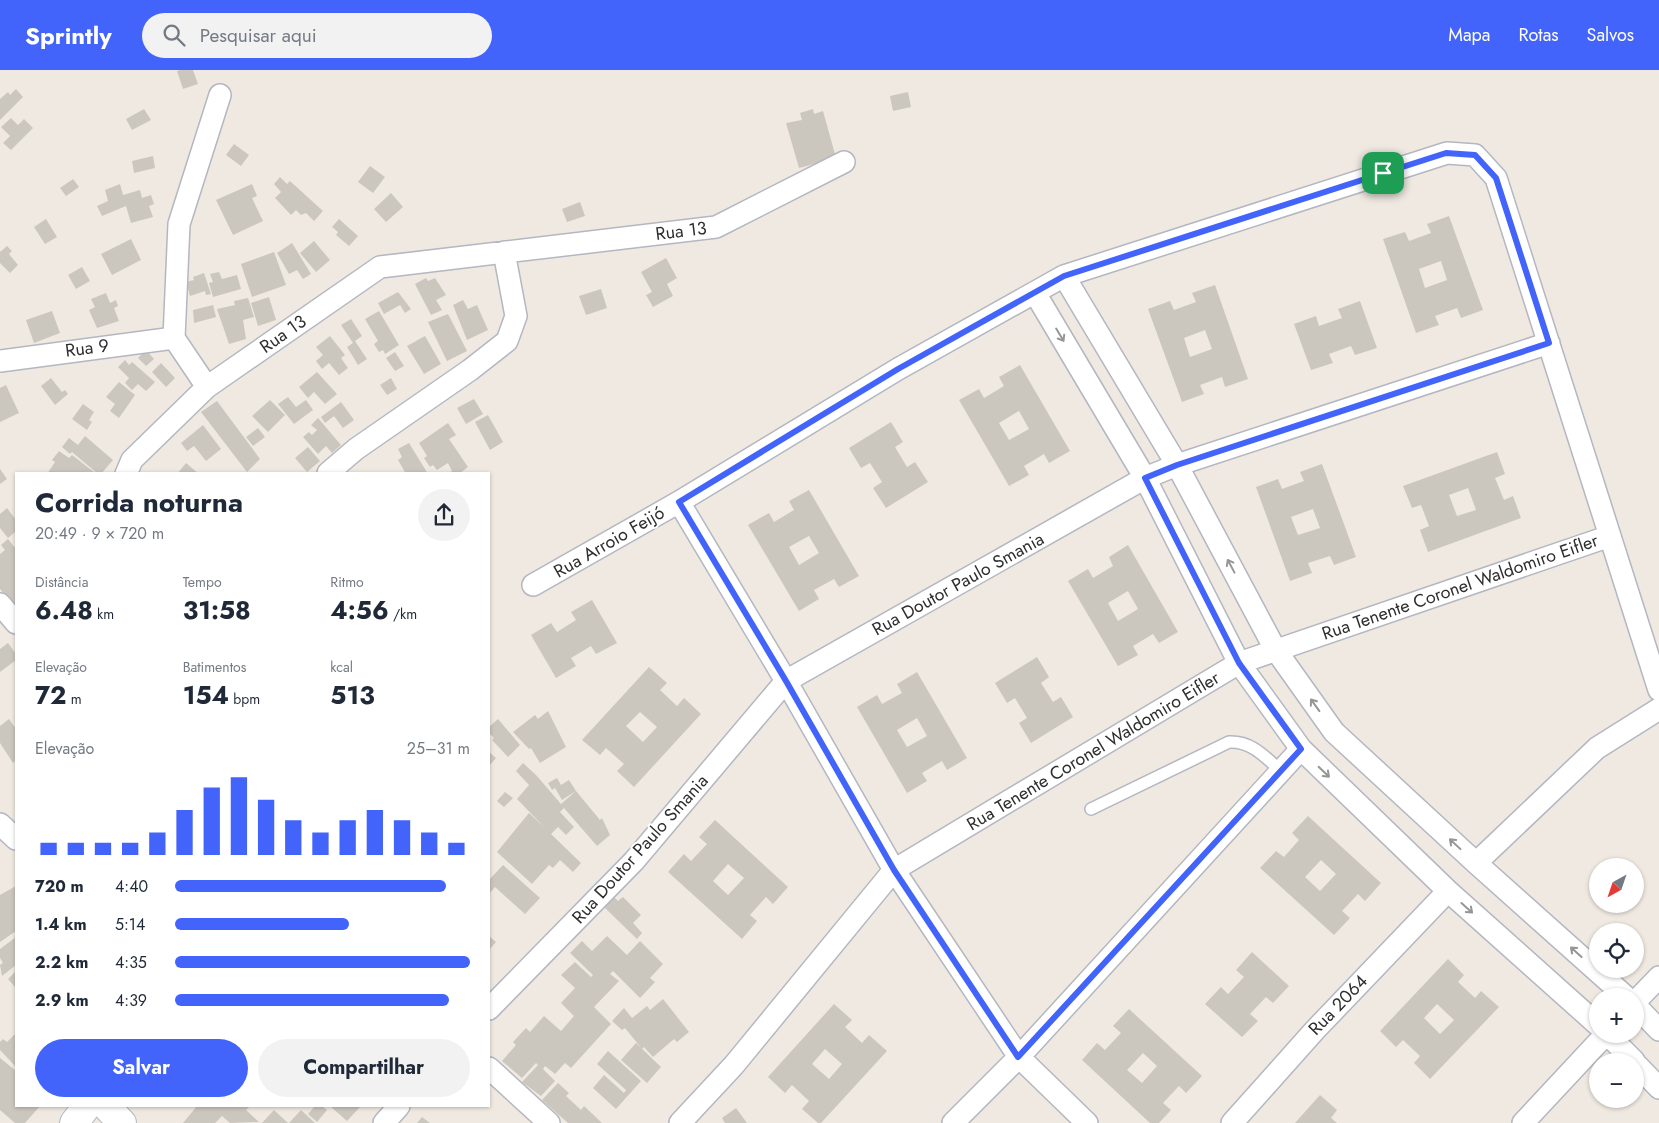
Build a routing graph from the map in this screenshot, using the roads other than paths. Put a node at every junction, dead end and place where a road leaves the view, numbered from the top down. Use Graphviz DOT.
graph roads {
  1 [pos="220,95"];
  2 [pos="844,162"];
  3 [pos="504,252"];
  4 [pos="1064,276"];
  5 [pos="1035,293"];
  6 [pos="174,338"];
  7 [pos="1549,343"];
  8 [pos="0,361"];
  9 [pos="207,387"];
  10 [pos="1177,465"];
  11 [pos="127,472"];
  12 [pos="329,472"];
  13 [pos="1145,478"];
  14 [pos="679,502"];
  15 [pos="1610,536"];
  16 [pos="533,585"];
  17 [pos="1275,649"];
  18 [pos="1239,663"];
  19 [pos="786,681"];
  20 [pos="1659,690"];
  21 [pos="1659,709"];
  22 [pos="1301,749"];
  23 [pos="1281,771"];
  24 [pos="1091,809"];
  25 [pos="1476,863"];
  26 [pos="894,870"];
  27 [pos="1448,891"];
  28 [pos="1659,977"];
  29 [pos="1616,988"];
  30 [pos="1644,993"];
  31 [pos="490,1008"];
  32 [pos="1644,1013"];
  33 [pos="1589,1017"];
  34 [pos="1659,1030"];
  35 [pos="1599,1043"];
  36 [pos="1616,1043"];
  37 [pos="1625,1053"];
  38 [pos="1018,1057"];
  39 [pos="490,1069"];
  40 [pos="1644,1072"];
  41 [pos="1659,1088"];
  42 [pos="86,1107"];
  43 [pos="107,1107"];
  44 [pos="398,1107"];
  45 [pos="74,1123"];
  46 [pos="122,1123"];
  47 [pos="384,1123"];
  48 [pos="549,1123"];
  49 [pos="680,1123"];
  50 [pos="953,1123"];
  51 [pos="1087,1123"];
  52 [pos="1232,1123"];
  53 [pos="1523,1123"];
  1 -- 6 [label="street"];
  2 -- 3 [label="street, Rua 13"];
  3 -- 9 [label="street, Rua 13"];
  3 -- 12 [label="street"];
  4 -- 5 [label="street, Rua Arroio Feijó"];
  4 -- 7 [label="street, Rua Arroio Feijó"];
  4 -- 10 [label="street"];
  5 -- 13 [label="street, one-way"];
  5 -- 14 [label="street, Rua Arroio Feijó"];
  6 -- 8 [label="street, Rua 9"];
  6 -- 9 [label="street"];
  7 -- 10 [label="street, Rua Doutor Paulo Smania"];
  7 -- 15 [label="street"];
  9 -- 11 [label="street, Rua 13"];
  10 -- 13 [label="street, Rua Doutor Paulo Smania"];
  17 -- 10 [label="street, one-way"];
  13 -- 18 [label="street"];
  13 -- 19 [label="street, Rua Doutor Paulo Smania"];
  14 -- 16 [label="street, Rua Arroio Feijó"];
  14 -- 19 [label="street"];
  15 -- 17 [label="street, Rua Tenente Coronel Waldomiro Eifler"];
  15 -- 20 [label="street"];
  17 -- 18 [label="street, Rua Tenente Coronel Waldomiro Eifler"];
  25 -- 17 [label="street, one-way"];
  18 -- 22 [label="street"];
  18 -- 26 [label="street, Rua Tenente Coronel Waldomiro Eifler"];
  19 -- 26 [label="street"];
  19 -- 31 [label="street, Rua Doutor Paulo Smania"];
  21 -- 25 [label="street"];
  22 -- 23 [label="street"];
  22 -- 27 [label="street, one-way"];
  23 -- 24 [label="lane"];
  23 -- 38 [label="street"];
  29 -- 25 [label="street, one-way"];
  26 -- 38 [label="street"];
  26 -- 49 [label="street, Rua Tenente Coronel Waldomiro Eifler"];
  27 -- 33 [label="street, one-way"];
  27 -- 52 [label="street, Rua 2064"];
  28 -- 30 [label="street"];
  32 -- 34 [label="street"];
  35 -- 53 [label="street"];
  36 -- 37 [label="street"];
  38 -- 50 [label="street"];
  38 -- 51 [label="street"];
  39 -- 48 [label="street"];
  40 -- 41 [label="street"];
  42 -- 45 [label="street"];
  43 -- 46 [label="street"];
  44 -- 47 [label="street"];
}
